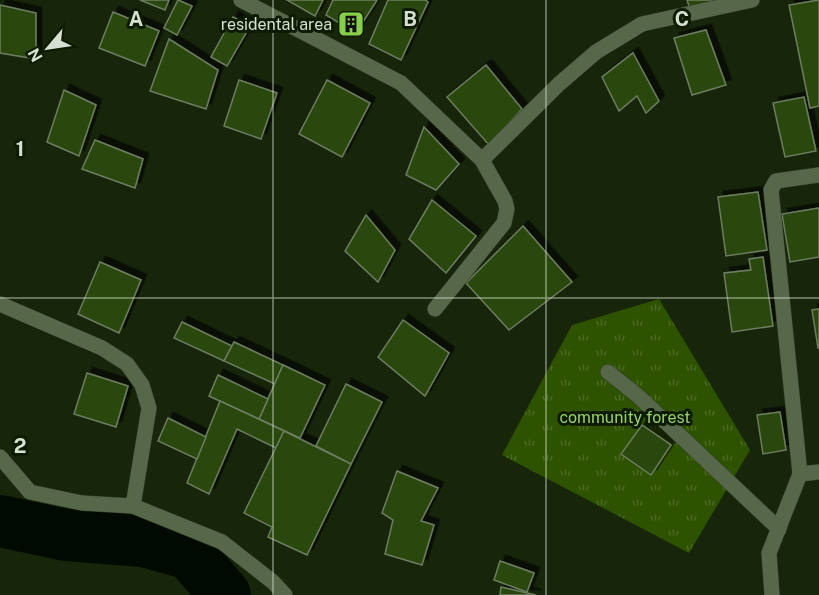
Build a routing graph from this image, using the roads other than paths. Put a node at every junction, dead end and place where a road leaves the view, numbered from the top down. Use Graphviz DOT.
graph roads {
  1 [pos="241,0"];
  2 [pos="752,0"];
  3 [pos="482,160"];
  4 [pos="819,176"];
  5 [pos="0,304"];
  6 [pos="435,309"];
  7 [pos="608,372"];
  8 [pos="0,457"];
  9 [pos="819,472"];
  10 [pos="800,474"];
  11 [pos="133,506"];
  12 [pos="779,529"];
  13 [pos="285,595"];
  14 [pos="772,595"];
  1 -- 3 [label="street"];
  2 -- 3 [label="street"];
  3 -- 6 [label="street"];
  4 -- 10 [label="street"];
  5 -- 11 [label="street"];
  7 -- 12 [label="street"];
  8 -- 11 [label="street"];
  9 -- 10 [label="street"];
  10 -- 12 [label="street"];
  11 -- 13 [label="street"];
  12 -- 14 [label="street"];
}
